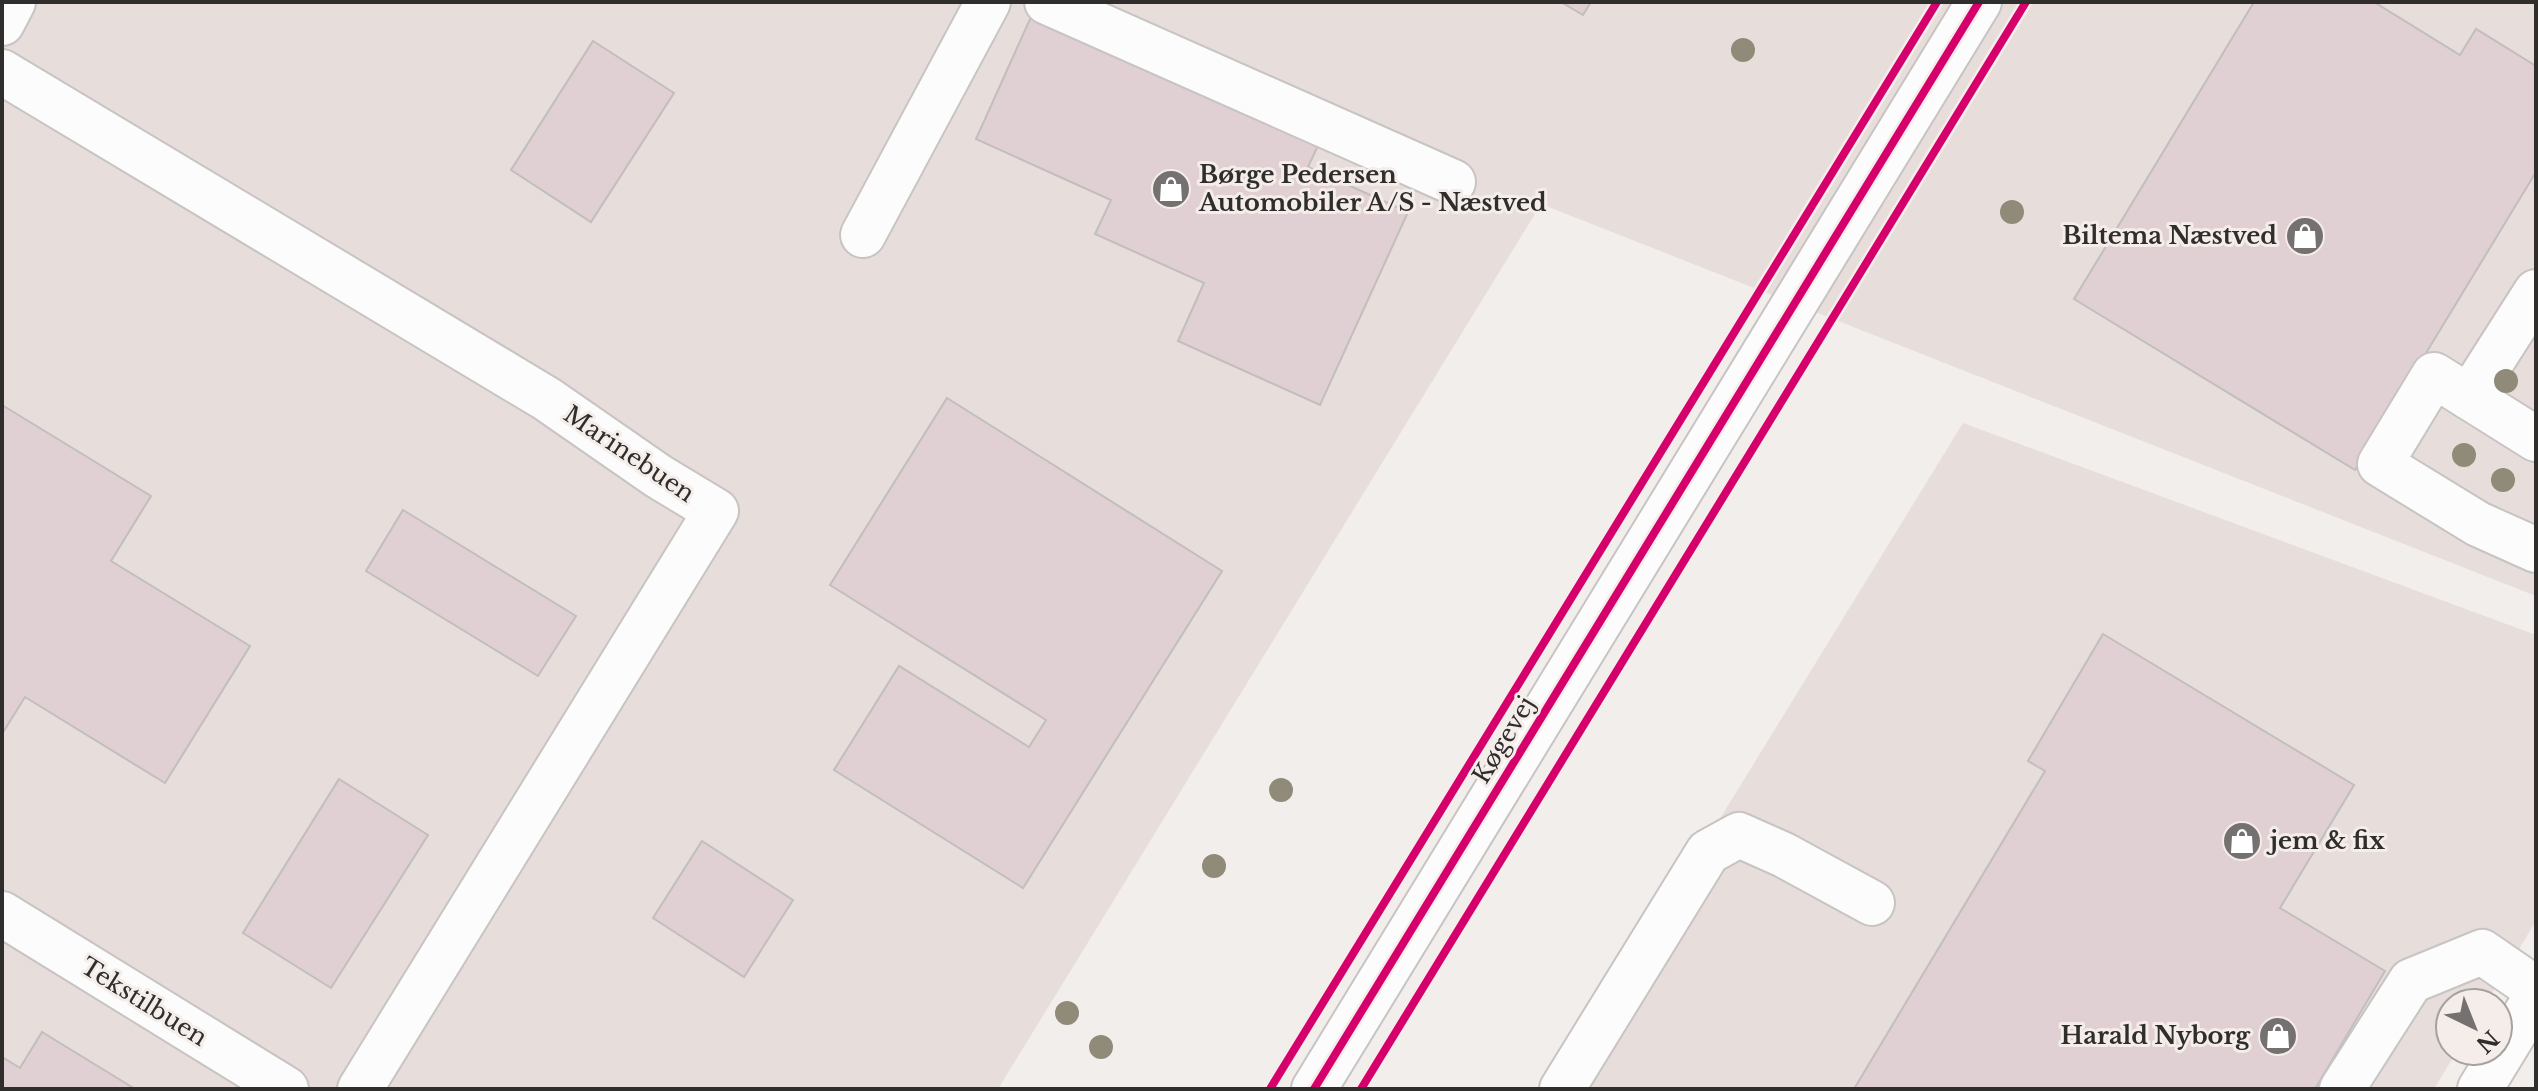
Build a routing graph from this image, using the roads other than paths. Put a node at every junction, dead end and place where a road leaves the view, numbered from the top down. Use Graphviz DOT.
graph roads {
  1 [pos="13,2"];
  2 [pos="988,2"];
  3 [pos="1047,2"];
  4 [pos="1979,2"];
  5 [pos="2,23"];
  6 [pos="2,72"];
  7 [pos="1453,182"];
  8 [pos="863,235"];
  9 [pos="2532,309"];
  10 [pos="2469,397"];
  11 [pos="2536,439"];
  12 [pos="2536,550"];
  13 [pos="1872,903"];
  14 [pos="2,914"];
  15 [pos="2536,989"];
  16 [pos="2536,997"];
  17 [pos="286,1089"];
  18 [pos="360,1089"];
  19 [pos="1314,1089"];
  20 [pos="1562,1089"];
  21 [pos="2342,1089"];
  22 [pos="2480,1089"];
  1 -- 5 [label="street"];
  2 -- 8 [label="street"];
  3 -- 7 [label="street"];
  4 -- 19 [label="street, Køgevej"];
  6 -- 18 [label="street, Marinebuen"];
  9 -- 10 [label="street"];
  10 -- 11 [label="street"];
  10 -- 12 [label="street"];
  13 -- 20 [label="street"];
  14 -- 17 [label="street, Tekstilbuen"];
  15 -- 21 [label="street"];
  16 -- 22 [label="street"];
}
